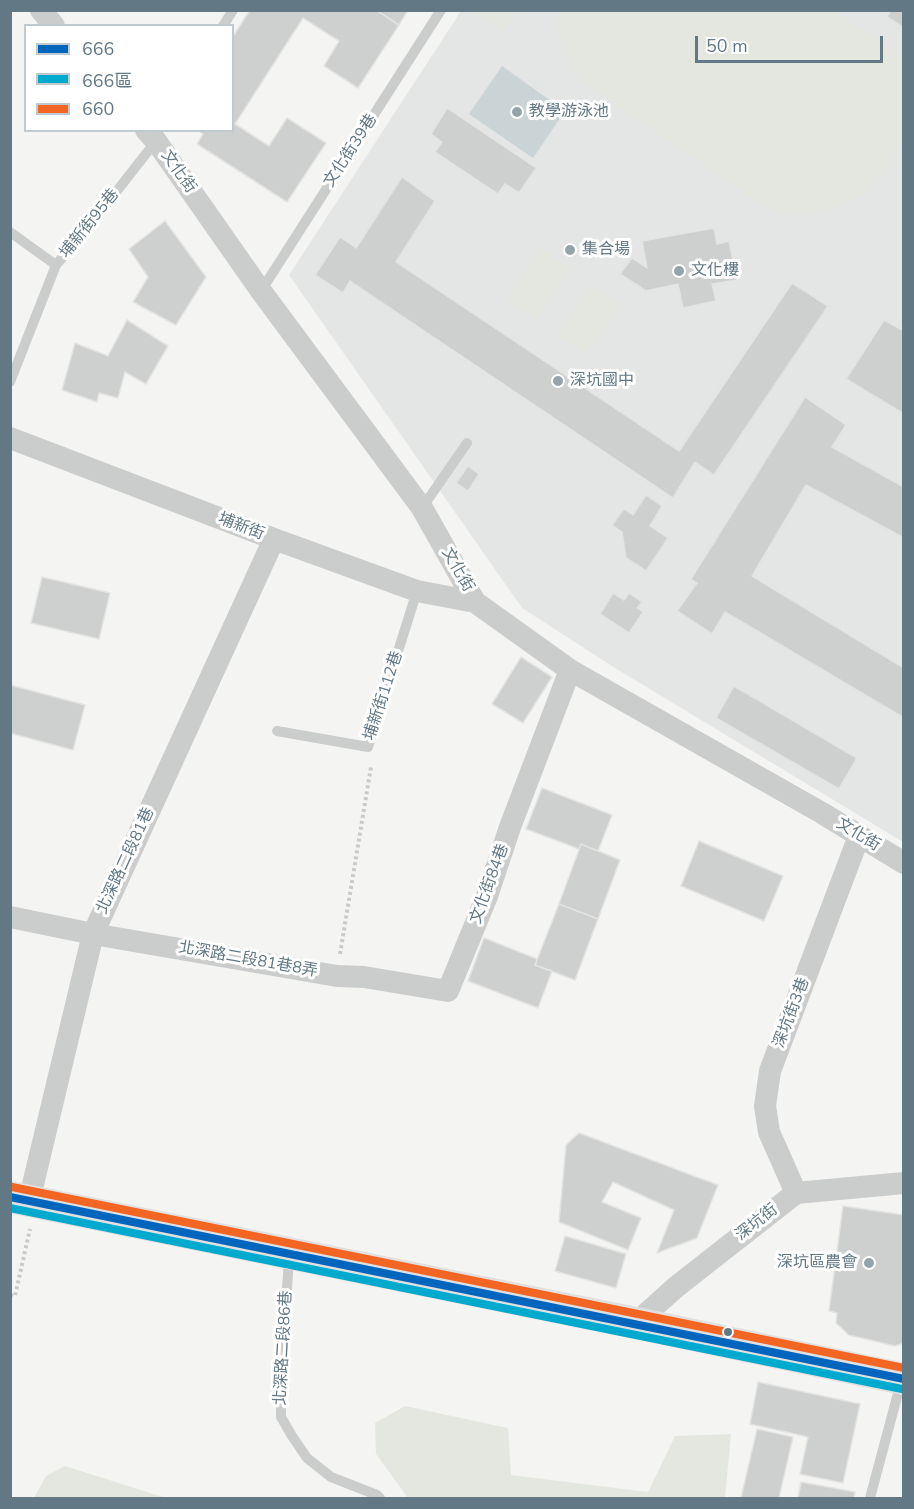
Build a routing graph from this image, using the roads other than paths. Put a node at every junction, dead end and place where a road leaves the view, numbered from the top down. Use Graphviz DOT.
graph roads {
  1 [pos="41,10"];
  2 [pos="233,10"];
  3 [pos="441,10"];
  4 [pos="52,24"];
  5 [pos="224,24"];
  6 [pos="151,136"];
  7 [pos="10,232"];
  8 [pos="56,265"];
  9 [pos="261,291"];
  10 [pos="10,382"];
  11 [pos="10,438"];
  12 [pos="467,443"];
  13 [pos="422,508"];
  14 [pos="274,539"];
  15 [pos="417,591"];
  16 [pos="475,602"];
  17 [pos="570,670"];
  18 [pos="277,731"];
  19 [pos="859,836"];
  20 [pos="903,863"];
  21 [pos="10,916"];
  22 [pos="93,934"];
  23 [pos="337,975"];
  24 [pos="903,1183"];
  25 [pos="796,1192"];
  26 [pos="20,1199"];
  27 [pos="290,1253"];
  28 [pos="636,1323"];
  29 [pos="903,1379"];
  30 [pos="381,1498"];
  31 [pos="870,1498"];
  1 -- 4 [label="street"];
  2 -- 5 [label="lane"];
  3 -- 9 [label="lane, 文化街39巷"];
  6 -- 8 [label="lane, 埔新街95巷"];
  6 -- 9 [label="street, 文化街"];
  7 -- 8 [label="lane"];
  8 -- 10 [label="lane, 埔新街95巷"];
  9 -- 13 [label="street, 文化街"];
  11 -- 14 [label="street, 埔新街"];
  12 -- 13 [label="lane"];
  13 -- 16 [label="street, 文化街"];
  14 -- 15 [label="street, 埔新街"];
  14 -- 22 [label="street, 北深路二段81巷"];
  15 -- 16 [label="street, 埔新街"];
  15 -- 18 [label="lane, 埔新街112巷"];
  16 -- 17 [label="street, 文化街"];
  17 -- 19 [label="street, 文化街"];
  17 -- 23 [label="street, 文化街84巷"];
  19 -- 20 [label="street, 文化街"];
  19 -- 25 [label="street, 深坑街3巷"];
  21 -- 22 [label="street, 北深路二段81巷8弄"];
  22 -- 23 [label="street, 北深路二段81巷8弄"];
  22 -- 26 [label="street, 北深路二段81巷"];
  24 -- 25 [label="street"];
  25 -- 28 [label="street, 深坑街"];
  26 -- 27 [label="main road"];
  27 -- 28 [label="main road"];
  27 -- 30 [label="lane, 北深路二段86巷"];
  28 -- 29 [label="main road"];
  29 -- 31 [label="lane"];
}
